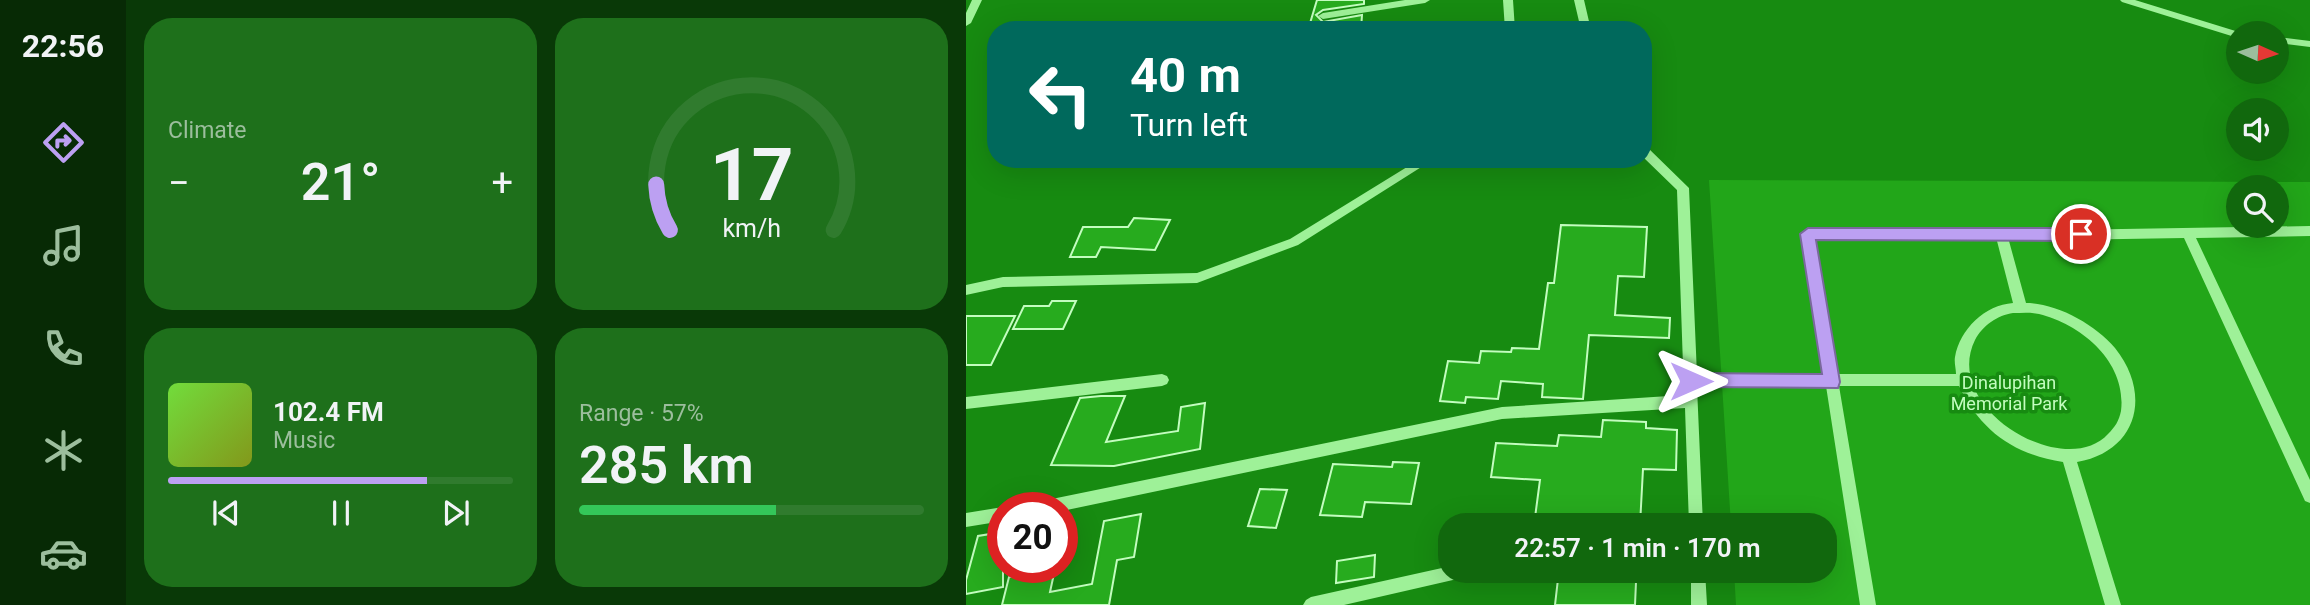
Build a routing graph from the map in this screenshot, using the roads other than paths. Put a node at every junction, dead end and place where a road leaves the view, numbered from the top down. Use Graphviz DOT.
graph roads {
  1 [pos="977,0"];
  2 [pos="1424,0"];
  3 [pos="1508,0"];
  4 [pos="1579,0"];
  5 [pos="2125,0"];
  6 [pos="1323,16"];
  7 [pos="1509,21"];
  8 [pos="1584,21"];
  9 [pos="966,23"];
  10 [pos="2226,31"];
  11 [pos="2289,41"];
  12 [pos="2310,44"];
  13 [pos="1652,159"];
  14 [pos="1414,168"];
  15 [pos="2310,231"];
  16 [pos="2188,233"];
  17 [pos="2002,236"];
  18 [pos="966,290"];
  19 [pos="2021,309"];
  20 [pos="1162,380"];
  21 [pos="1965,380"];
  22 [pos="1691,381"];
  23 [pos="1832,382"];
  24 [pos="1691,401"];
  25 [pos="966,403"];
  26 [pos="2068,456"];
  27 [pos="2310,496"];
  28 [pos="1078,501"];
  29 [pos="1696,513"];
  30 [pos="987,517"];
  31 [pos="966,520"];
  32 [pos="1438,576"];
  33 [pos="1698,583"];
  34 [pos="1311,605"];
  35 [pos="1699,605"];
  36 [pos="1868,605"];
  37 [pos="2113,605"];
  1 -- 9 [label="street"];
  2 -- 6 [label="street"];
  3 -- 7 [label="street"];
  4 -- 8 [label="street"];
  5 -- 10 [label="street"];
  11 -- 12 [label="street"];
  13 -- 22 [label="street"];
  14 -- 18 [label="street"];
  15 -- 16 [label="street"];
  16 -- 17 [label="street"];
  16 -- 27 [label="street"];
  17 -- 19 [label="street"];
  17 -- 23 [label="street"];
  19 -- 21 [label="street"];
  19 -- 26 [label="street"];
  20 -- 25 [label="street"];
  21 -- 23 [label="street"];
  21 -- 26 [label="street"];
  22 -- 23 [label="street"];
  22 -- 24 [label="street"];
  23 -- 36 [label="street"];
  24 -- 28 [label="street"];
  24 -- 29 [label="street"];
  26 -- 37 [label="street"];
  30 -- 31 [label="street"];
  32 -- 34 [label="street"];
  33 -- 35 [label="street"];
}
